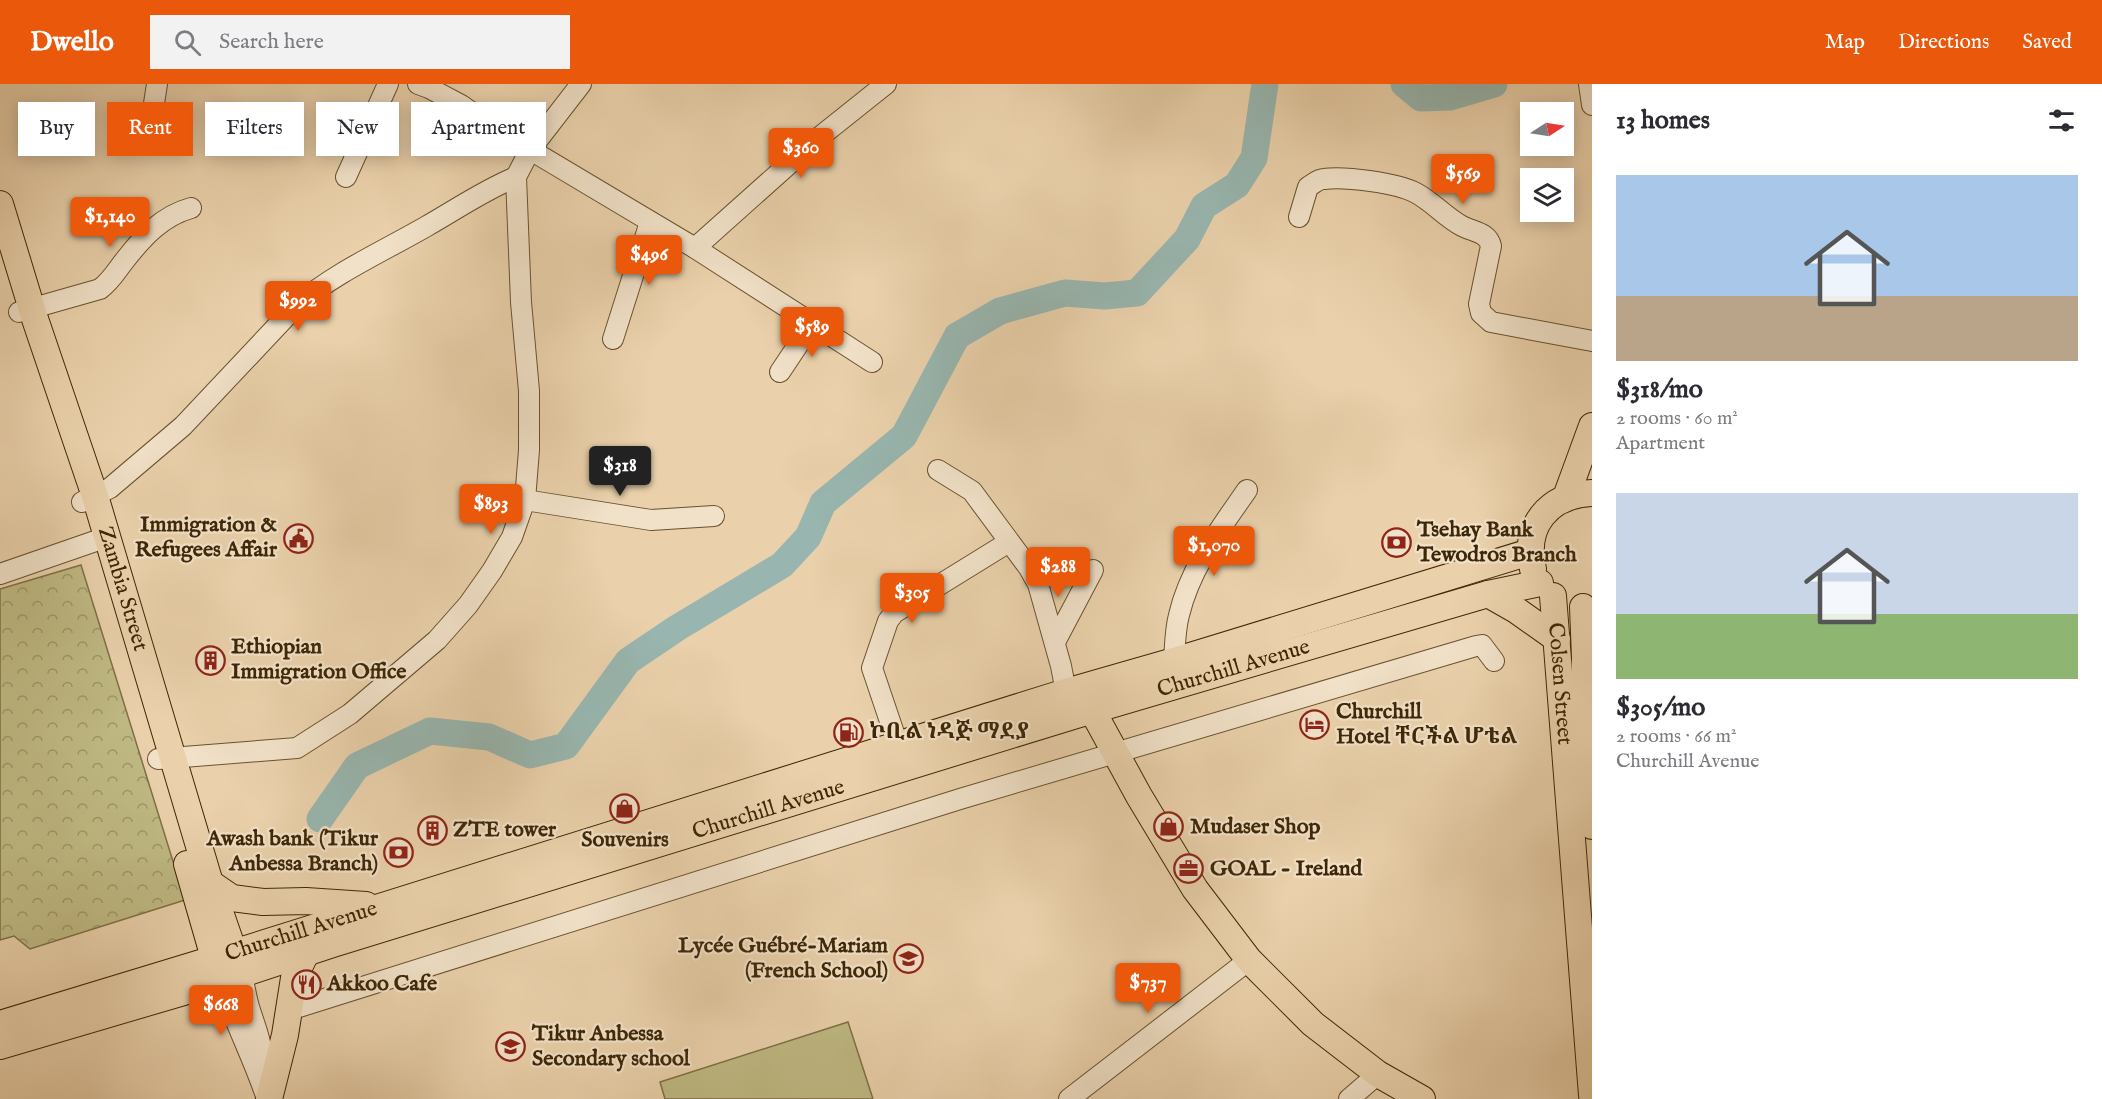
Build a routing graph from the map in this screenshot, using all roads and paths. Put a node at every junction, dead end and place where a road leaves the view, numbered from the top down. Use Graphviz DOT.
graph roads {
  1 [pos="157,84"];
  2 [pos="388,84"];
  3 [pos="581,84"];
  4 [pos="886,84"];
  5 [pos="1588,84"];
  6 [pos="425,85"];
  7 [pos="154,102"];
  8 [pos="456,102"];
  9 [pos="1592,105"];
  10 [pos="546,129"];
  11 [pos="527,156"];
  12 [pos="540,156"];
  13 [pos="346,177"];
  14 [pos="516,177"];
  15 [pos="0,204"];
  16 [pos="191,208"];
  17 [pos="1299,217"];
  18 [pos="650,222"];
  19 [pos="695,248"];
  20 [pos="0,249"];
  21 [pos="26,311"];
  22 [pos="812,324"];
  23 [pos="613,339"];
  24 [pos="1592,341"];
  25 [pos="872,362"];
  26 [pos="780,372"];
  27 [pos="1592,426"];
  28 [pos="938,470"];
  29 [pos="1247,490"];
  30 [pos="1592,493"];
  31 [pos="1566,497"];
  32 [pos="88,499"];
  33 [pos="525,501"];
  34 [pos="714,516"];
  35 [pos="100,539"];
  36 [pos="1009,542"];
  37 [pos="1530,552"];
  38 [pos="1094,570"];
  39 [pos="0,574"];
  40 [pos="1547,590"];
  41 [pos="1488,594"];
  42 [pos="1588,607"];
  43 [pos="1557,639"];
  44 [pos="1054,642"];
  45 [pos="1174,661"];
  46 [pos="1494,661"];
  47 [pos="1066,692"];
  48 [pos="1092,710"];
  49 [pos="898,745"];
  50 [pos="1115,752"];
  51 [pos="166,758"];
  52 [pos="1592,826"];
  53 [pos="210,884"];
  54 [pos="384,906"];
  55 [pos="306,953"];
  56 [pos="1249,960"];
  57 [pos="228,966"];
  58 [pos="299,1007"];
  59 [pos="0,1024"];
  60 [pos="0,1047"];
  61 [pos="1378,1074"];
  62 [pos="265,1092"];
  63 [pos="1592,1095"];
  64 [pos="1069,1099"];
  65 [pos="1349,1099"];
  66 [pos="1422,1099"];
  1 -- 7 [label="street"];
  2 -- 13 [label="street"];
  3 -- 10 [label="street"];
  4 -- 19 [label="street"];
  5 -- 9 [label="street"];
  6 -- 8 [label="street"];
  11 -- 14 [label="street"];
  12 -- 18 [label="street"];
  14 -- 32 [label="street"];
  14 -- 33 [label="street"];
  15 -- 21 [label="main road, Zambia Street"];
  16 -- 21 [label="street"];
  17 -- 24 [label="street"];
  18 -- 19 [label="street"];
  18 -- 23 [label="street"];
  19 -- 22 [label="street"];
  20 -- 21 [label="main road, Zambia Street"];
  21 -- 32 [label="main road, Zambia Street"];
  22 -- 25 [label="street"];
  22 -- 26 [label="street"];
  27 -- 31 [label="main road"];
  28 -- 36 [label="street"];
  29 -- 45 [label="street"];
  30 -- 31 [label="main road"];
  31 -- 37 [label="main road"];
  32 -- 35 [label="main road, Zambia Street"];
  33 -- 34 [label="street"];
  33 -- 51 [label="street"];
  35 -- 39 [label="street"];
  35 -- 51 [label="main road, Zambia Street"];
  36 -- 44 [label="street"];
  36 -- 49 [label="street"];
  37 -- 40 [label="main road, Colsen Street"];
  37 -- 45 [label="main road, Churchill Avenue"];
  38 -- 44 [label="street"];
  40 -- 41 [label="main road, Churchill Avenue"];
  40 -- 42 [label="main road"];
  40 -- 43 [label="main road, Colsen Street"];
  41 -- 43 [label="main road"];
  41 -- 48 [label="main road, Churchill Avenue"];
  42 -- 52 [label="main road"];
  43 -- 63 [label="main road, Colsen Street"];
  44 -- 47 [label="street"];
  45 -- 47 [label="main road, Churchill Avenue"];
  46 -- 50 [label="street"];
  47 -- 49 [label="main road, Churchill Avenue"];
  48 -- 50 [label="main road"];
  48 -- 55 [label="main road, Churchill Avenue"];
  49 -- 54 [label="main road, Churchill Avenue"];
  50 -- 56 [label="main road"];
  50 -- 58 [label="street"];
  51 -- 53 [label="main road, Zambia Street"];
  51 -- 57 [label="main road, Zambia Street"];
  53 -- 54 [label="main road"];
  53 -- 57 [label="main road, Zambia Street"];
  54 -- 57 [label="main road, Churchill Avenue"];
  55 -- 57 [label="main road, Churchill Avenue"];
  55 -- 62 [label="main road"];
  56 -- 61 [label="main road"];
  56 -- 64 [label="street"];
  57 -- 59 [label="main road, Churchill Avenue"];
  57 -- 60 [label="main road, Churchill Avenue"];
  57 -- 62 [label="street"];
  61 -- 65 [label="street"];
  61 -- 66 [label="main road"];
}
